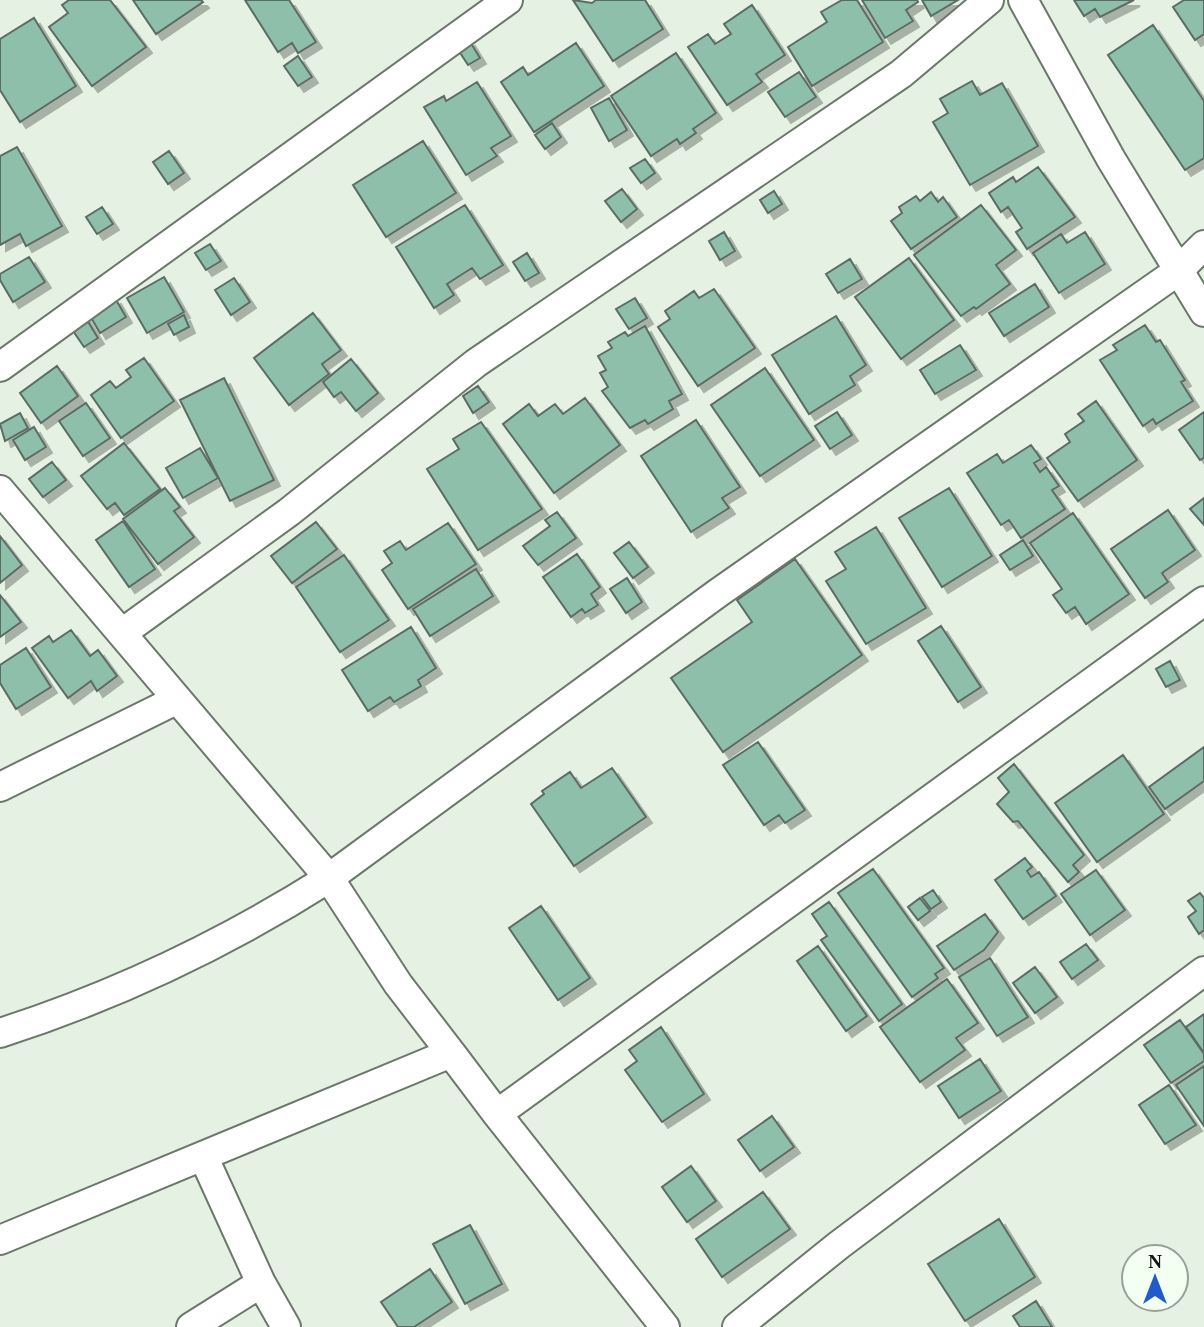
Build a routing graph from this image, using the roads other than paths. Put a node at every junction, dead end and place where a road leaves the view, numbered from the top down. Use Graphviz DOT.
graph roads {
  1 [pos="508,0"];
  2 [pos="989,0"];
  3 [pos="1023,0"];
  4 [pos="1204,246"];
  5 [pos="1178,271"];
  6 [pos="1204,312"];
  7 [pos="0,367"];
  8 [pos="0,490"];
  9 [pos="1204,601"];
  10 [pos="122,633"];
  11 [pos="176,700"];
  12 [pos="0,787"];
  13 [pos="329,878"];
  14 [pos="1204,971"];
  15 [pos="0,1033"];
  16 [pos="451,1053"];
  17 [pos="497,1114"];
  18 [pos="204,1158"];
  19 [pos="0,1240"];
  20 [pos="261,1283"];
  21 [pos="191,1327"];
  22 [pos="286,1327"];
  23 [pos="665,1327"];
  24 [pos="737,1327"];
  1 -- 7 [label="street"];
  2 -- 10 [label="street"];
  3 -- 5 [label="street"];
  4 -- 5 [label="street"];
  5 -- 6 [label="street"];
  5 -- 13 [label="street"];
  8 -- 10 [label="street"];
  9 -- 17 [label="street"];
  10 -- 11 [label="street"];
  11 -- 12 [label="street"];
  11 -- 13 [label="street"];
  13 -- 15 [label="street"];
  13 -- 16 [label="street"];
  14 -- 24 [label="street"];
  16 -- 17 [label="street"];
  16 -- 18 [label="street"];
  17 -- 23 [label="street"];
  18 -- 19 [label="street"];
  18 -- 20 [label="street"];
  20 -- 21 [label="street"];
  20 -- 22 [label="street"];
}
